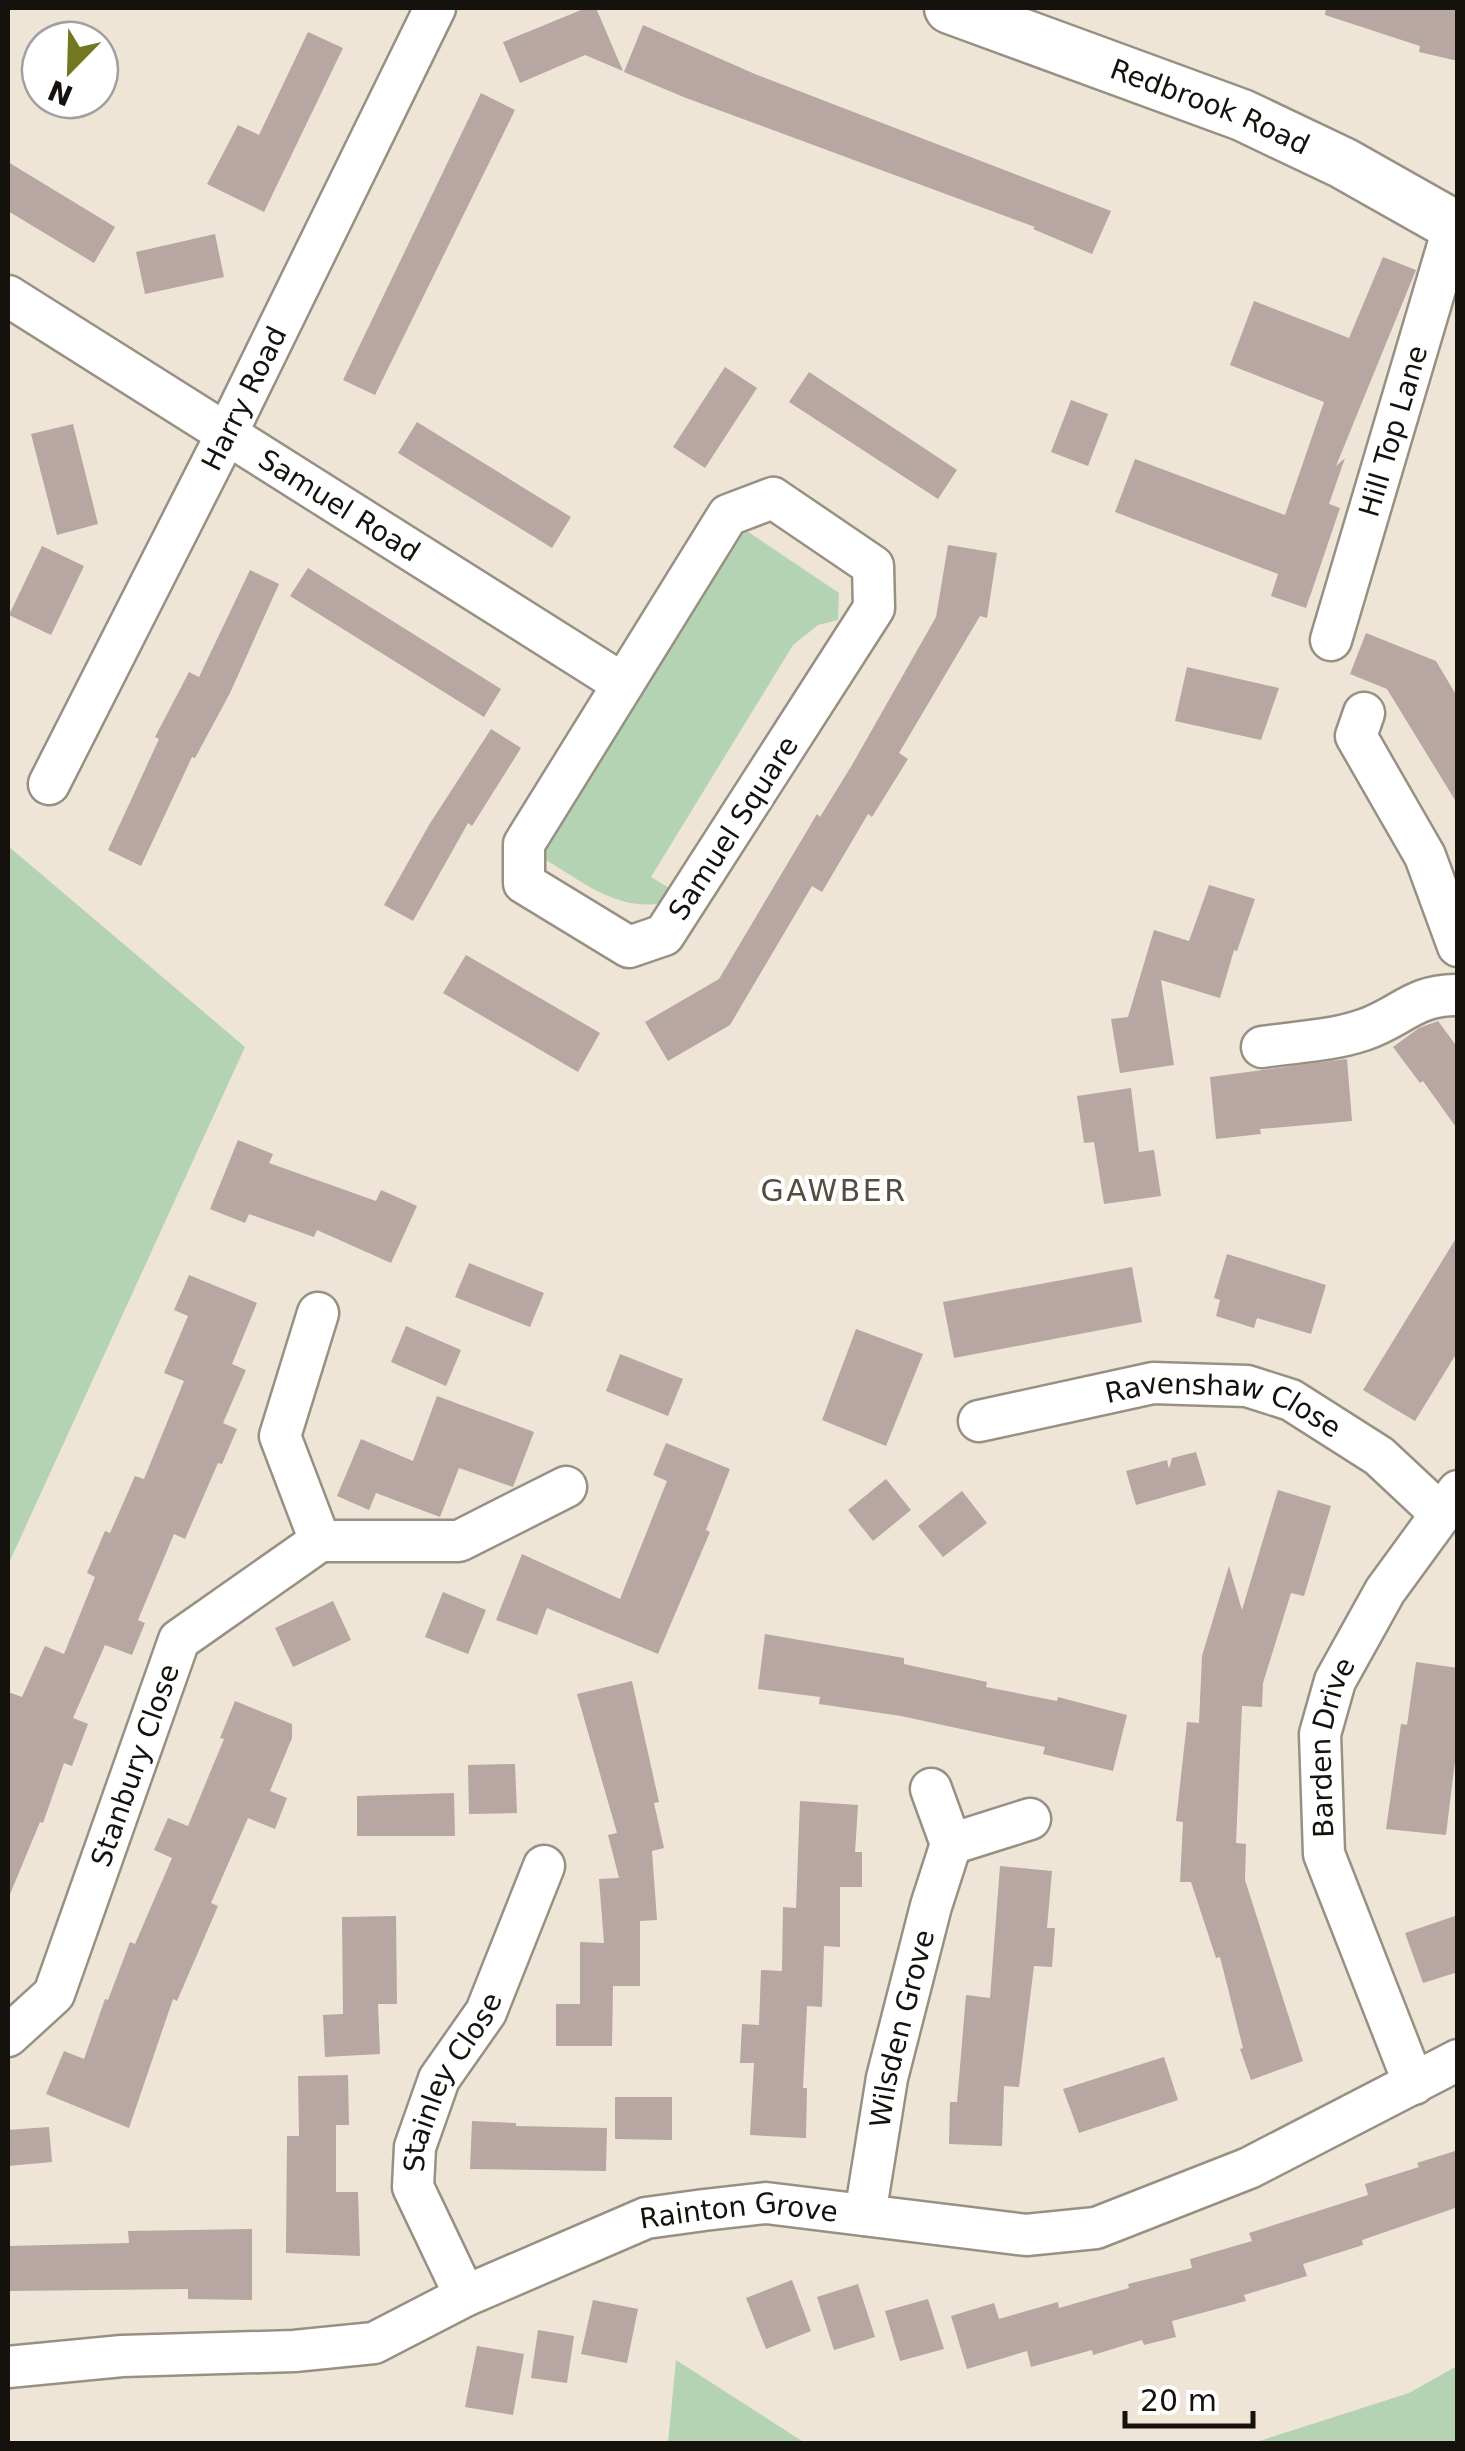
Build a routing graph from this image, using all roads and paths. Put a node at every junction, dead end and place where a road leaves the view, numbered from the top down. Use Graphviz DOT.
graph roads {
  1 [pos="435,8"];
  2 [pos="950,8"];
  3 [pos="1456,227"];
  4 [pos="8,296"];
  5 [pos="226,435"];
  6 [pos="1330,640"];
  7 [pos="623,684"];
  8 [pos="1364,713"];
  9 [pos="48,784"];
  10 [pos="1458,946"];
  11 [pos="1458,995"];
  12 [pos="1262,1047"];
  13 [pos="318,1313"];
  14 [pos="979,1421"];
  15 [pos="566,1488"];
  16 [pos="1449,1502"];
  17 [pos="320,1541"];
  18 [pos="931,1789"];
  19 [pos="1030,1819"];
  20 [pos="951,1844"];
  21 [pos="544,1866"];
  22 [pos="8,2036"];
  23 [pos="1458,2060"];
  24 [pos="1414,2084"];
  25 [pos="865,2215"];
  26 [pos="465,2296"];
  27 [pos="8,2368"];
  1 -- 5 [label="street, Harry Road"];
  2 -- 3 [label="street, Redbrook Road"];
  3 -- 6 [label="street, Hill Top Lane"];
  4 -- 5 [label="street, Samuel Road"];
  5 -- 7 [label="street, Samuel Road"];
  5 -- 9 [label="street, Harry Road"];
  7 -- 7 [label="street, Samuel Square"];
  8 -- 10 [label="street"];
  11 -- 12 [label="street"];
  13 -- 17 [label="street"];
  14 -- 16 [label="street, Ravenshaw Close"];
  15 -- 17 [label="street"];
  16 -- 24 [label="street, Barden Drive"];
  17 -- 22 [label="street, Stanbury Close"];
  18 -- 20 [label="street"];
  19 -- 20 [label="street"];
  20 -- 25 [label="street, Wilsden Grove"];
  21 -- 26 [label="street, Stainley Close"];
  23 -- 24 [label="street, Rainton Grove"];
  24 -- 25 [label="street, Rainton Grove"];
  25 -- 26 [label="street, Rainton Grove"];
  26 -- 27 [label="street, Rainton Grove"];
}
